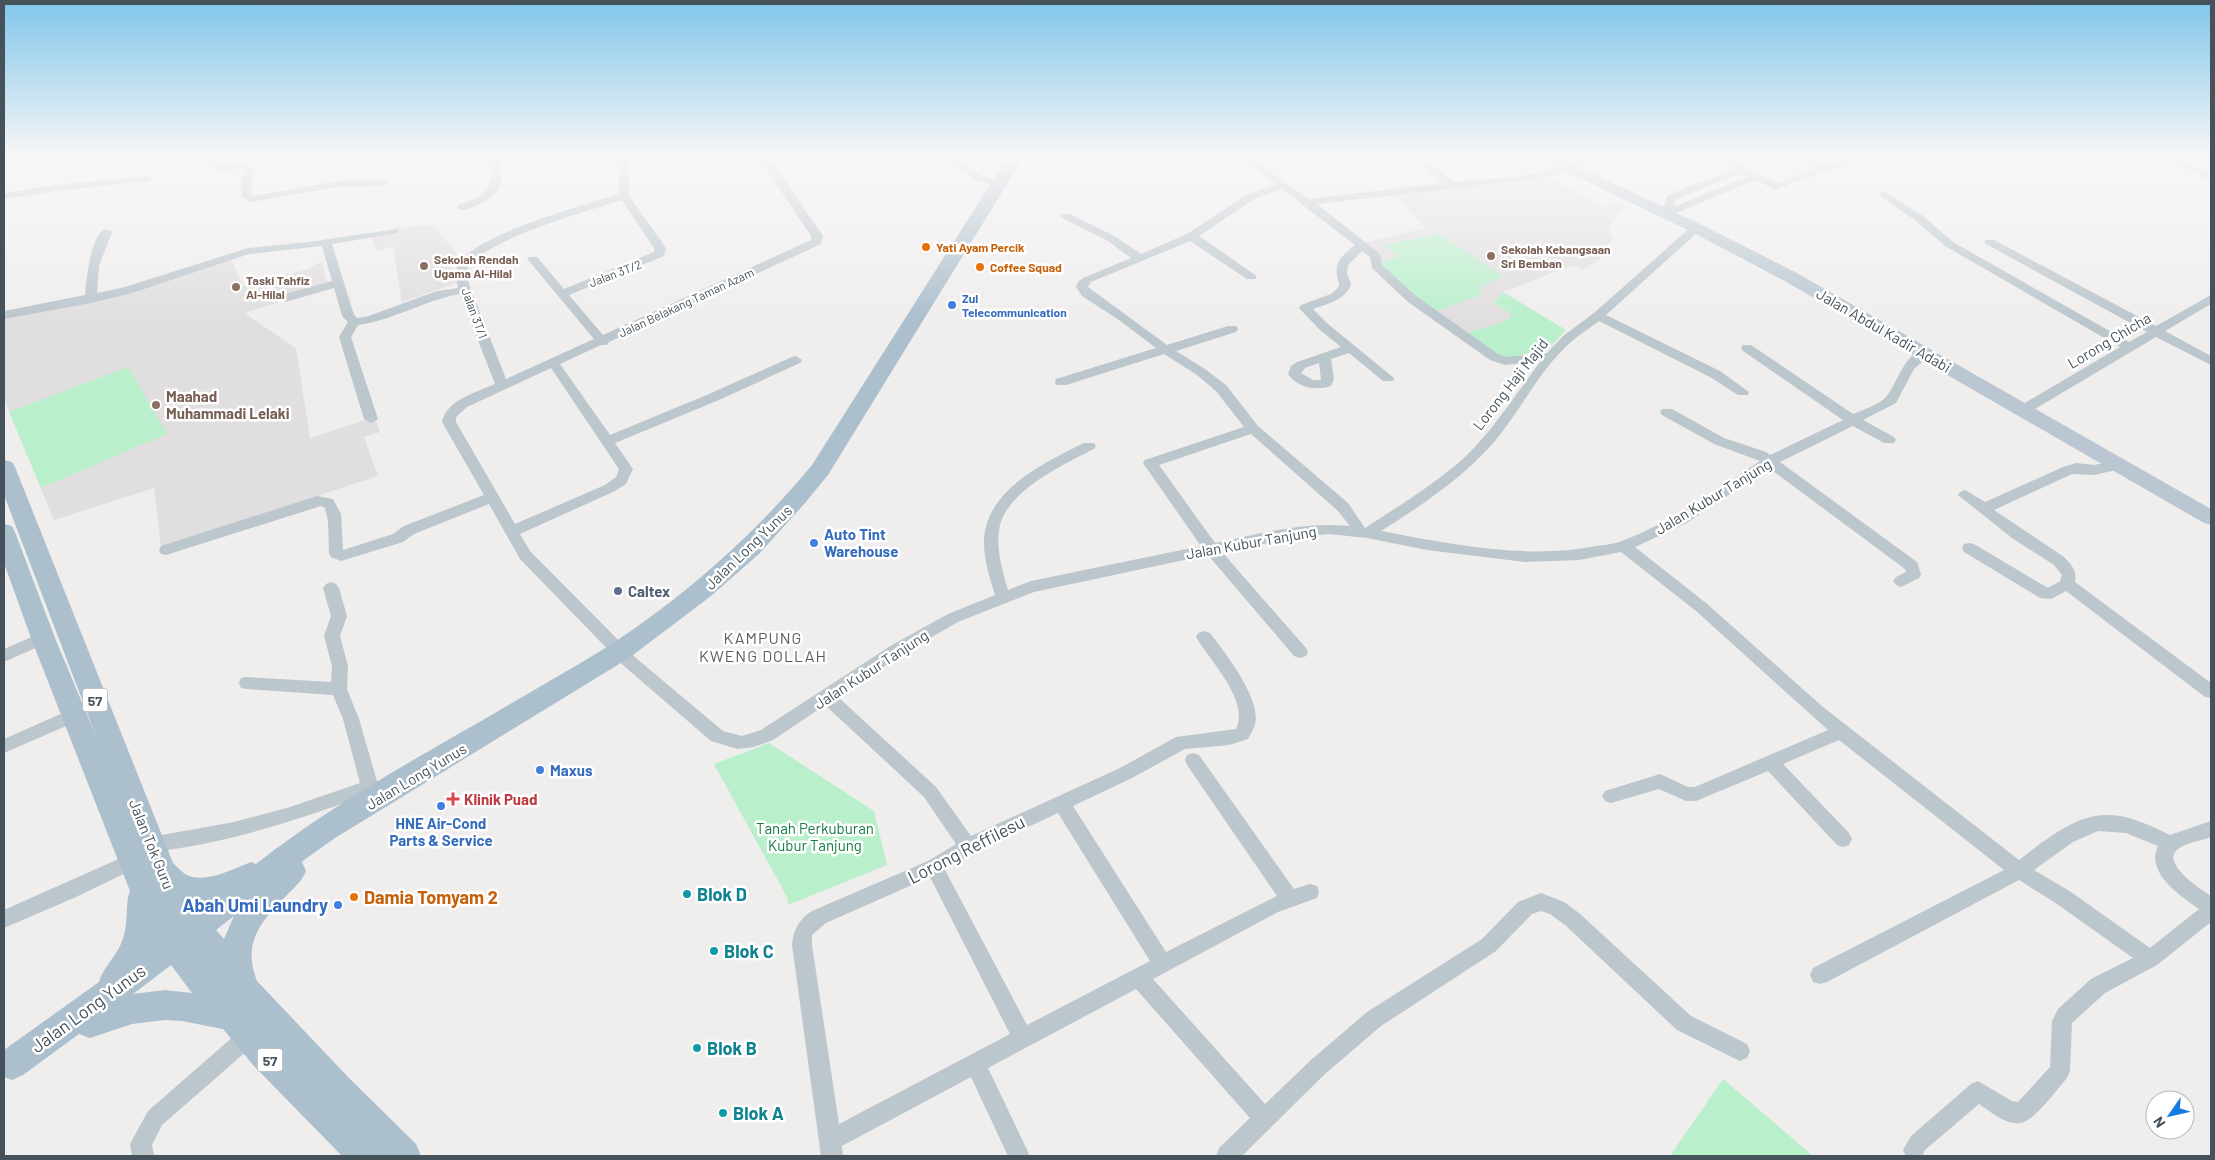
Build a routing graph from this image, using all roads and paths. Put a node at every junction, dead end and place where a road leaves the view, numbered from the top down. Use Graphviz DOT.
graph roads {
  1 [pos="577,212"];
  2 [pos="635,212"];
  3 [pos="801,212"];
  4 [pos="981,212"];
  5 [pos="1227,212"];
  6 [pos="1320,212"];
  7 [pos="1661,212"];
  8 [pos="1669,212"];
  9 [pos="1910,212"];
  10 [pos="1665,214"];
  11 [pos="1066,216"];
  12 [pos="1696,228"];
  13 [pos="393,231"];
  14 [pos="106,232"];
  15 [pos="1191,236"];
  16 [pos="326,242"];
  17 [pos="1990,242"];
  18 [pos="1362,245"];
  19 [pos="533,259"];
  20 [pos="1140,259"];
  21 [pos="1251,277"];
  22 [pos="338,283"];
  23 [pos="465,290"];
  24 [pos="562,294"];
  25 [pos="285,298"];
  26 [pos="90,299"];
  27 [pos="2211,299"];
  28 [pos="4,315"];
  29 [pos="1598,316"];
  30 [pos="354,322"];
  31 [pos="1232,328"];
  32 [pos="2156,331"];
  33 [pos="603,342"];
  34 [pos="2128,347"];
  35 [pos="1351,348"];
  36 [pos="1747,348"];
  37 [pos="1166,350"];
  38 [pos="1925,354"];
  39 [pos="1551,356"];
  40 [pos="1325,359"];
  41 [pos="796,360"];
  42 [pos="2211,361"];
  43 [pos="554,364"];
  44 [pos="1388,378"];
  45 [pos="1061,382"];
  46 [pos="502,387"];
  47 [pos="1743,392"];
  48 [pos="2023,410"];
  49 [pos="1668,412"];
  50 [pos="370,419"];
  51 [pos="1851,420"];
  52 [pos="1254,429"];
  53 [pos="1889,440"];
  54 [pos="607,441"];
  55 [pos="1089,446"];
  56 [pos="1770,461"];
  57 [pos="2120,466"];
  58 [pos="4,467"];
  59 [pos="1965,494"];
  60 [pos="491,498"];
  61 [pos="1984,508"];
  62 [pos="2211,518"];
  63 [pos="4,532"];
  64 [pos="511,532"];
  65 [pos="1363,532"];
  66 [pos="1624,546"];
  67 [pos="1970,548"];
  68 [pos="1211,549"];
  69 [pos="166,550"];
  70 [pos="1901,581"];
  71 [pos="2067,584"];
  72 [pos="331,588"];
  73 [pos="1003,598"];
  74 [pos="1204,637"];
  75 [pos="44,638"];
  76 [pos="620,651"];
  77 [pos="1300,652"];
  78 [pos="4,656"];
  79 [pos="247,683"];
  80 [pos="339,689"];
  81 [pos="2211,692"];
  82 [pos="827,697"];
  83 [pos="74,715"];
  84 [pos="1841,732"];
  85 [pos="4,746"];
  86 [pos="1193,760"];
  87 [pos="1770,762"];
  88 [pos="1611,796"];
  89 [pos="366,800"];
  90 [pos="1060,802"];
  91 [pos="2211,829"];
  92 [pos="1843,839"];
  93 [pos="2171,844"];
  94 [pos="968,846"];
  95 [pos="293,861"];
  96 [pos="147,866"];
  97 [pos="934,867"];
  98 [pos="2019,871"];
  99 [pos="2211,907"];
  100 [pos="2211,911"];
  101 [pos="4,919"];
  102 [pos="190,942"];
  103 [pos="2150,959"];
  104 [pos="1163,964"];
  105 [pos="1820,976"];
  106 [pos="1138,977"];
  107 [pos="94,1011"];
  108 [pos="243,1016"];
  109 [pos="1023,1038"];
  110 [pos="1740,1051"];
  111 [pos="975,1063"];
  112 [pos="8,1066"];
  113 [pos="1264,1118"];
  114 [pos="831,1148"];
  115 [pos="1914,1150"];
  116 [pos="143,1156"];
  117 [pos="365,1156"];
  118 [pos="404,1156"];
  119 [pos="1019,1156"];
  120 [pos="1227,1156"];
  1 -- 23 [label="street, Jalan 3T/1"];
  2 -- 24 [label="street, Jalan 3T/2"];
  3 -- 33 [label="street, Jalan Belakang Taman Azam"];
  4 -- 76 [label="main road, Jalan Long Yunus"];
  5 -- 15 [label="street"];
  6 -- 18 [label="street"];
  7 -- 10 [label="main road, Jalan Abdul Kadir Adabi"];
  8 -- 10 [label="street"];
  9 -- 34 [label="street"];
  10 -- 12 [label="main road, Jalan Abdul Kadir Adabi"];
  11 -- 20 [label="street"];
  12 -- 29 [label="street, Lorong Haji Majid"];
  12 -- 38 [label="main road, Jalan Abdul Kadir Adabi"];
  13 -- 16 [label="street"];
  14 -- 26 [label="street"];
  15 -- 20 [label="street"];
  15 -- 21 [label="street"];
  16 -- 22 [label="street"];
  16 -- 26 [label="street"];
  17 -- 32 [label="street"];
  18 -- 35 [label="street"];
  18 -- 39 [label="street"];
  19 -- 24 [label="street"];
  20 -- 37 [label="street"];
  22 -- 25 [label="street"];
  22 -- 30 [label="street"];
  23 -- 30 [label="street"];
  23 -- 46 [label="street, Jalan 3T/1"];
  24 -- 33 [label="street"];
  26 -- 28 [label="street"];
  27 -- 32 [label="street, Lorong Chicha"];
  29 -- 39 [label="street, Lorong Haji Majid"];
  29 -- 47 [label="street"];
  30 -- 50 [label="street"];
  31 -- 37 [label="street"];
  32 -- 34 [label="street, Lorong Chicha"];
  32 -- 42 [label="street"];
  33 -- 43 [label="street, Jalan Belakang Taman Azam"];
  34 -- 48 [label="street, Lorong Chicha"];
  35 -- 40 [label="street"];
  35 -- 44 [label="street"];
  36 -- 51 [label="street"];
  37 -- 45 [label="street"];
  37 -- 52 [label="street"];
  38 -- 48 [label="main road, Jalan Abdul Kadir Adabi"];
  38 -- 51 [label="street, Jalan Kubur Tanjung"];
  39 -- 65 [label="street, Lorong Haji Majid"];
  41 -- 54 [label="street"];
  43 -- 46 [label="street, Jalan Belakang Taman Azam"];
  43 -- 54 [label="street"];
  46 -- 60 [label="street, Jalan Belakang Taman Azam"];
  48 -- 57 [label="main road, Jalan Abdul Kadir Adabi"];
  49 -- 56 [label="street"];
  51 -- 53 [label="street"];
  51 -- 56 [label="street, Jalan Kubur Tanjung"];
  52 -- 65 [label="street"];
  52 -- 68 [label="street"];
  54 -- 64 [label="street"];
  55 -- 73 [label="street"];
  56 -- 66 [label="street, Jalan Kubur Tanjung"];
  56 -- 70 [label="street"];
  57 -- 61 [label="street"];
  57 -- 62 [label="main road, Jalan Abdul Kadir Adabi"];
  58 -- 96 [label="main road, Jalan Tok Guru / 57"];
  59 -- 61 [label="street"];
  60 -- 64 [label="street, Jalan Kubur Tanjung"];
  60 -- 69 [label="street"];
  61 -- 71 [label="street"];
  63 -- 75 [label="main road, Jalan Tok Guru / 57"];
  64 -- 76 [label="street, Jalan Kubur Tanjung"];
  65 -- 66 [label="street, Jalan Kubur Tanjung"];
  65 -- 68 [label="street, Jalan Kubur Tanjung"];
  66 -- 84 [label="street"];
  67 -- 71 [label="street"];
  68 -- 73 [label="street, Jalan Kubur Tanjung"];
  68 -- 77 [label="street"];
  71 -- 81 [label="street"];
  72 -- 80 [label="street"];
  73 -- 82 [label="street, Jalan Kubur Tanjung"];
  74 -- 90 [label="street, Lorong Reffilesu"];
  75 -- 78 [label="street"];
  75 -- 83 [label="main road, Jalan Tok Guru / 57"];
  76 -- 82 [label="street, Jalan Kubur Tanjung"];
  76 -- 89 [label="main road, Jalan Long Yunus"];
  79 -- 80 [label="street"];
  80 -- 89 [label="street"];
  82 -- 94 [label="street"];
  83 -- 85 [label="street"];
  83 -- 96 [label="main road, Jalan Tok Guru / 57"];
  84 -- 87 [label="street"];
  84 -- 98 [label="street"];
  86 -- 104 [label="street"];
  87 -- 88 [label="street"];
  87 -- 92 [label="street"];
  89 -- 95 [label="main road, Jalan Long Yunus"];
  89 -- 96 [label="street"];
  90 -- 94 [label="street, Lorong Reffilesu"];
  90 -- 104 [label="street"];
  91 -- 93 [label="street"];
  93 -- 98 [label="street"];
  93 -- 99 [label="street"];
  94 -- 97 [label="street, Lorong Reffilesu"];
  95 -- 96 [label="main road"];
  95 -- 102 [label="main road, Jalan Long Yunus"];
  95 -- 108 [label="main road"];
  96 -- 101 [label="street"];
  96 -- 102 [label="main road, Jalan Tok Guru / 57"];
  96 -- 107 [label="main road"];
  97 -- 109 [label="street"];
  97 -- 114 [label="street, Lorong Reffilesu"];
  98 -- 103 [label="street"];
  98 -- 105 [label="street"];
  100 -- 103 [label="street"];
  102 -- 107 [label="main road, Jalan Long Yunus"];
  102 -- 108 [label="main road, Jalan Tok Guru / 57"];
  103 -- 115 [label="street"];
  104 -- 106 [label="street"];
  106 -- 109 [label="street"];
  106 -- 113 [label="street"];
  107 -- 108 [label="main road"];
  107 -- 112 [label="main road, Jalan Long Yunus"];
  108 -- 116 [label="street"];
  108 -- 117 [label="main road, Jalan Tok Guru / 57"];
  108 -- 118 [label="main road, Jalan Tok Guru / 57"];
  109 -- 111 [label="street"];
  110 -- 113 [label="street"];
  111 -- 114 [label="street"];
  111 -- 119 [label="street"];
  113 -- 120 [label="street"];
}
